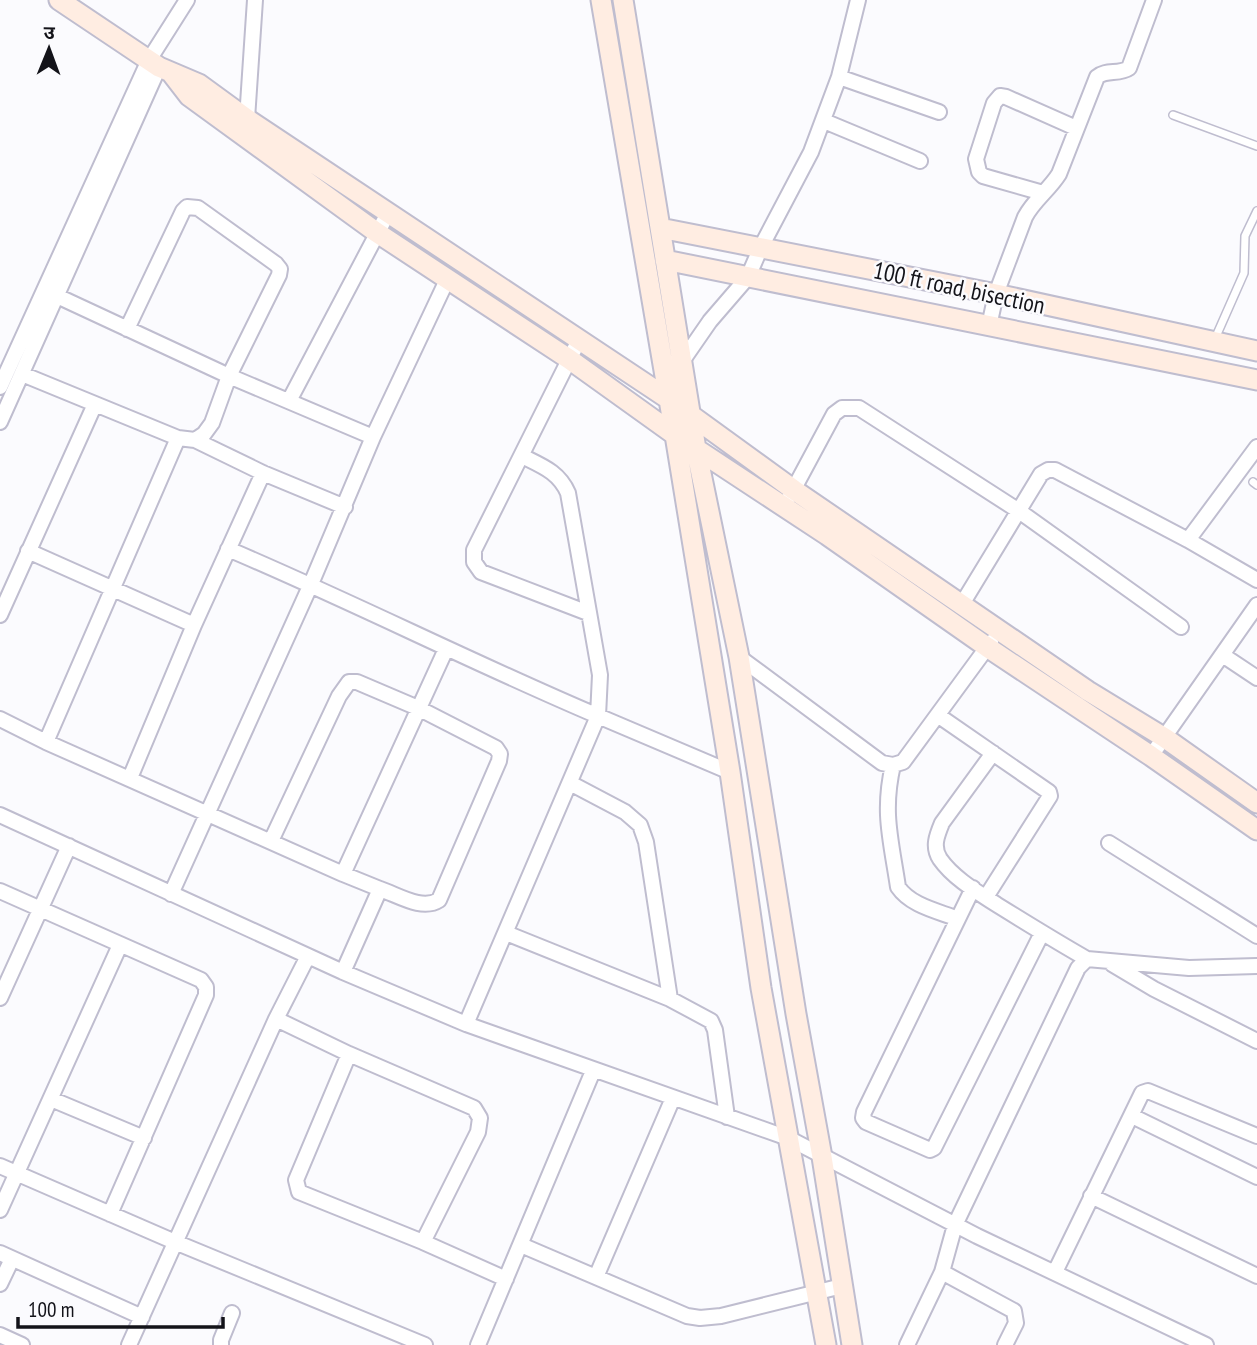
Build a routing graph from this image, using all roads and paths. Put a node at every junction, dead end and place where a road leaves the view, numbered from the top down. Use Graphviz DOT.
graph roads {
  1 [pos="59,0"];
  2 [pos="187,0"];
  3 [pos="256,0"];
  4 [pos="601,0"];
  5 [pos="623,0"];
  6 [pos="858,0"];
  7 [pos="1154,0"];
  8 [pos="160,67"];
  9 [pos="839,77"];
  10 [pos="939,112"];
  11 [pos="1173,115"];
  12 [pos="247,119"];
  13 [pos="824,121"];
  14 [pos="1076,128"];
  15 [pos="1257,146"];
  16 [pos="920,161"];
  17 [pos="1043,193"];
  18 [pos="1257,211"];
  19 [pos="388,213"];
  20 [pos="660,228"];
  21 [pos="376,232"];
  22 [pos="761,247"];
  23 [pos="665,260"];
  24 [pos="748,277"];
  25 [pos="447,280"];
  26 [pos="996,294"];
  27 [pos="57,296"];
  28 [pos="989,326"];
  29 [pos="127,329"];
  30 [pos="579,340"];
  31 [pos="1214,342"];
  32 [pos="1257,351"];
  33 [pos="569,359"];
  34 [pos="673,362"];
  35 [pos="22,374"];
  36 [pos="229,376"];
  37 [pos="1257,380"];
  38 [pos="0,387"];
  39 [pos="670,400"];
  40 [pos="289,401"];
  41 [pos="95,404"];
  42 [pos="692,416"];
  43 [pos="0,422"];
  44 [pos="676,435"];
  45 [pos="373,437"];
  46 [pos="178,438"];
  47 [pos="195,440"];
  48 [pos="1257,447"];
  49 [pos="696,449"];
  50 [pos="522,456"];
  51 [pos="263,473"];
  52 [pos="789,498"];
  53 [pos="345,507"];
  54 [pos="1019,512"];
  55 [pos="1188,540"];
  56 [pos="228,549"];
  57 [pos="28,551"];
  58 [pos="1257,580"];
  59 [pos="312,584"];
  60 [pos="113,587"];
  61 [pos="962,604"];
  62 [pos="1257,605"];
  63 [pos="588,613"];
  64 [pos="0,615"];
  65 [pos="194,625"];
  66 [pos="1181,627"];
  67 [pos="999,629"];
  68 [pos="987,647"];
  69 [pos="446,649"];
  70 [pos="1224,656"];
  71 [pos="739,657"];
  72 [pos="1257,678"];
  73 [pos="418,708"];
  74 [pos="598,716"];
  75 [pos="939,716"];
  76 [pos="0,719"];
  77 [pos="1165,738"];
  78 [pos="46,742"];
  79 [pos="993,752"];
  80 [pos="1151,756"];
  81 [pos="893,765"];
  82 [pos="730,772"];
  83 [pos="130,778"];
  84 [pos="570,783"];
  85 [pos="1257,803"];
  86 [pos="209,813"];
  87 [pos="0,815"];
  88 [pos="1257,830"];
  89 [pos="271,841"];
  90 [pos="1109,843"];
  91 [pos="69,846"];
  92 [pos="342,874"];
  93 [pos="380,888"];
  94 [pos="973,888"];
  95 [pos="0,891"];
  96 [pos="172,894"];
  97 [pos="986,897"];
  98 [pos="41,909"];
  99 [pos="958,919"];
  100 [pos="506,933"];
  101 [pos="1042,933"];
  102 [pos="1257,936"];
  103 [pos="120,945"];
  104 [pos="309,956"];
  105 [pos="1087,959"];
  106 [pos="1108,961"];
  107 [pos="1257,966"];
  108 [pos="343,972"];
  109 [pos="0,998"];
  110 [pos="670,999"];
  111 [pos="276,1019"];
  112 [pos="466,1024"];
  113 [pos="1257,1041"];
  114 [pos="349,1054"];
  115 [pos="593,1071"];
  116 [pos="673,1098"];
  117 [pos="51,1099"];
  118 [pos="1132,1116"];
  119 [pos="727,1117"];
  120 [pos="1257,1136"];
  121 [pos="144,1138"];
  122 [pos="789,1138"];
  123 [pos="822,1157"];
  124 [pos="0,1166"];
  125 [pos="18,1174"];
  126 [pos="1257,1177"];
  127 [pos="1091,1196"];
  128 [pos="0,1210"];
  129 [pos="110,1214"];
  130 [pos="955,1225"];
  131 [pos="175,1242"];
  132 [pos="423,1242"];
  133 [pos="521,1245"];
  134 [pos="6,1256"];
  135 [pos="942,1272"];
  136 [pos="1055,1272"];
  137 [pos="1257,1276"];
  138 [pos="596,1277"];
  139 [pos="506,1279"];
  140 [pos="0,1284"];
  141 [pos="842,1286"];
  142 [pos="816,1292"];
  143 [pos="232,1313"];
  144 [pos="142,1317"];
  145 [pos="0,1335"];
  146 [pos="419,1344"];
  147 [pos="22,1345"];
  148 [pos="129,1345"];
  149 [pos="221,1345"];
  150 [pos="478,1345"];
  151 [pos="826,1345"];
  152 [pos="852,1345"];
  153 [pos="907,1345"];
  154 [pos="1005,1345"];
  155 [pos="1206,1345"];
  1 -- 8 [label="street"];
  2 -- 8 [label="street"];
  3 -- 12 [label="street"];
  4 -- 34 [label="street"];
  5 -- 20 [label="street"];
  6 -- 9 [label="street"];
  7 -- 14 [label="street"];
  8 -- 12 [label="street"];
  8 -- 21 [label="street"];
  8 -- 27 [label="street"];
  8 -- 38 [label="street"];
  9 -- 10 [label="street"];
  9 -- 13 [label="street"];
  11 -- 15 [label="lane"];
  12 -- 19 [label="street"];
  13 -- 16 [label="street"];
  13 -- 22 [label="street"];
  14 -- 17 [label="street"];
  14 -- 17 [label="street"];
  17 -- 26 [label="street"];
  18 -- 31 [label="lane"];
  19 -- 21 [label="street"];
  19 -- 30 [label="street"];
  20 -- 22 [label="street, 100 ft road, bisection"];
  20 -- 23 [label="street"];
  21 -- 25 [label="street"];
  21 -- 40 [label="street"];
  22 -- 24 [label="street"];
  22 -- 26 [label="street, 100 ft road, bisection"];
  23 -- 24 [label="street"];
  23 -- 34 [label="street"];
  24 -- 28 [label="street"];
  24 -- 34 [label="street"];
  25 -- 33 [label="street"];
  25 -- 45 [label="street"];
  26 -- 28 [label="street"];
  26 -- 31 [label="street, 100 ft road, bisection"];
  27 -- 29 [label="street"];
  27 -- 35 [label="street"];
  28 -- 37 [label="street"];
  29 -- 36 [label="street"];
  29 -- 36 [label="street"];
  30 -- 33 [label="street"];
  30 -- 39 [label="street"];
  31 -- 32 [label="street, 100 ft road, bisection"];
  33 -- 44 [label="street"];
  33 -- 50 [label="street"];
  34 -- 39 [label="street"];
  34 -- 42 [label="street"];
  35 -- 41 [label="street"];
  35 -- 43 [label="street"];
  36 -- 40 [label="street"];
  36 -- 47 [label="street"];
  39 -- 42 [label="street"];
  39 -- 44 [label="street"];
  40 -- 45 [label="street"];
  41 -- 46 [label="street"];
  41 -- 57 [label="street"];
  42 -- 49 [label="street"];
  42 -- 52 [label="street"];
  44 -- 49 [label="street"];
  44 -- 82 [label="street"];
  45 -- 53 [label="street"];
  46 -- 47 [label="street"];
  46 -- 60 [label="street"];
  47 -- 51 [label="street"];
  48 -- 55 [label="street"];
  49 -- 52 [label="street"];
  49 -- 71 [label="street"];
  50 -- 63 [label="street"];
  50 -- 63 [label="street"];
  51 -- 53 [label="street"];
  51 -- 56 [label="street"];
  52 -- 54 [label="street"];
  52 -- 61 [label="street"];
  52 -- 68 [label="street"];
  53 -- 59 [label="street"];
  54 -- 55 [label="street"];
  54 -- 61 [label="street"];
  54 -- 66 [label="street"];
  55 -- 58 [label="street"];
  56 -- 59 [label="street"];
  56 -- 65 [label="street"];
  57 -- 60 [label="street"];
  57 -- 64 [label="street"];
  59 -- 69 [label="street"];
  59 -- 86 [label="street"];
  60 -- 65 [label="street"];
  60 -- 78 [label="street"];
  61 -- 67 [label="street"];
  62 -- 70 [label="street"];
  63 -- 74 [label="street"];
  65 -- 83 [label="street"];
  67 -- 68 [label="street"];
  67 -- 77 [label="street"];
  68 -- 75 [label="street"];
  68 -- 80 [label="street"];
  69 -- 73 [label="street"];
  69 -- 74 [label="street"];
  70 -- 72 [label="street"];
  70 -- 77 [label="street"];
  71 -- 81 [label="street"];
  71 -- 123 [label="street"];
  73 -- 89 [label="street"];
  73 -- 92 [label="street"];
  73 -- 93 [label="street"];
  74 -- 82 [label="street"];
  74 -- 84 [label="street"];
  75 -- 79 [label="street"];
  75 -- 81 [label="street"];
  76 -- 78 [label="street"];
  77 -- 80 [label="street"];
  77 -- 85 [label="street"];
  78 -- 83 [label="street"];
  79 -- 94 [label="street"];
  79 -- 97 [label="street"];
  80 -- 88 [label="street"];
  81 -- 99 [label="street"];
  82 -- 122 [label="street"];
  83 -- 86 [label="street"];
  84 -- 100 [label="street"];
  84 -- 110 [label="street"];
  86 -- 89 [label="street"];
  86 -- 96 [label="street"];
  87 -- 91 [label="street"];
  89 -- 92 [label="street"];
  90 -- 102 [label="street"];
  91 -- 96 [label="street"];
  91 -- 98 [label="street"];
  92 -- 93 [label="street"];
  93 -- 108 [label="street"];
  94 -- 97 [label="street"];
  94 -- 99 [label="street"];
  95 -- 98 [label="street"];
  96 -- 104 [label="street"];
  97 -- 101 [label="street"];
  98 -- 103 [label="street"];
  98 -- 109 [label="street"];
  99 -- 101 [label="street"];
  100 -- 110 [label="street"];
  100 -- 112 [label="street"];
  101 -- 105 [label="street"];
  103 -- 117 [label="street"];
  103 -- 121 [label="street"];
  104 -- 108 [label="street"];
  104 -- 111 [label="street"];
  105 -- 106 [label="street"];
  105 -- 130 [label="street"];
  106 -- 107 [label="street"];
  106 -- 113 [label="street"];
  108 -- 112 [label="street"];
  110 -- 119 [label="street"];
  111 -- 114 [label="street"];
  111 -- 131 [label="street"];
  112 -- 115 [label="street"];
  114 -- 132 [label="street"];
  114 -- 132 [label="street"];
  115 -- 116 [label="street"];
  115 -- 133 [label="street"];
  116 -- 119 [label="street"];
  116 -- 138 [label="street"];
  117 -- 121 [label="street"];
  117 -- 125 [label="street"];
  118 -- 120 [label="street"];
  118 -- 126 [label="street"];
  118 -- 127 [label="street"];
  119 -- 122 [label="street"];
  121 -- 129 [label="street"];
  122 -- 123 [label="street"];
  122 -- 142 [label="street"];
  123 -- 130 [label="street"];
  123 -- 141 [label="street"];
  124 -- 125 [label="street"];
  125 -- 128 [label="street"];
  125 -- 129 [label="street"];
  127 -- 136 [label="street"];
  127 -- 137 [label="street"];
  129 -- 131 [label="street"];
  130 -- 135 [label="street"];
  130 -- 136 [label="street"];
  131 -- 144 [label="street"];
  131 -- 146 [label="street"];
  132 -- 139 [label="street"];
  133 -- 138 [label="street"];
  133 -- 139 [label="street"];
  134 -- 140 [label="street"];
  134 -- 144 [label="street"];
  135 -- 153 [label="street"];
  135 -- 154 [label="street"];
  136 -- 155 [label="street"];
  138 -- 142 [label="street"];
  139 -- 150 [label="street"];
  141 -- 142 [label="street"];
  141 -- 152 [label="street"];
  142 -- 151 [label="street"];
  143 -- 149 [label="street"];
  144 -- 148 [label="street"];
  145 -- 147 [label="street"];
}
